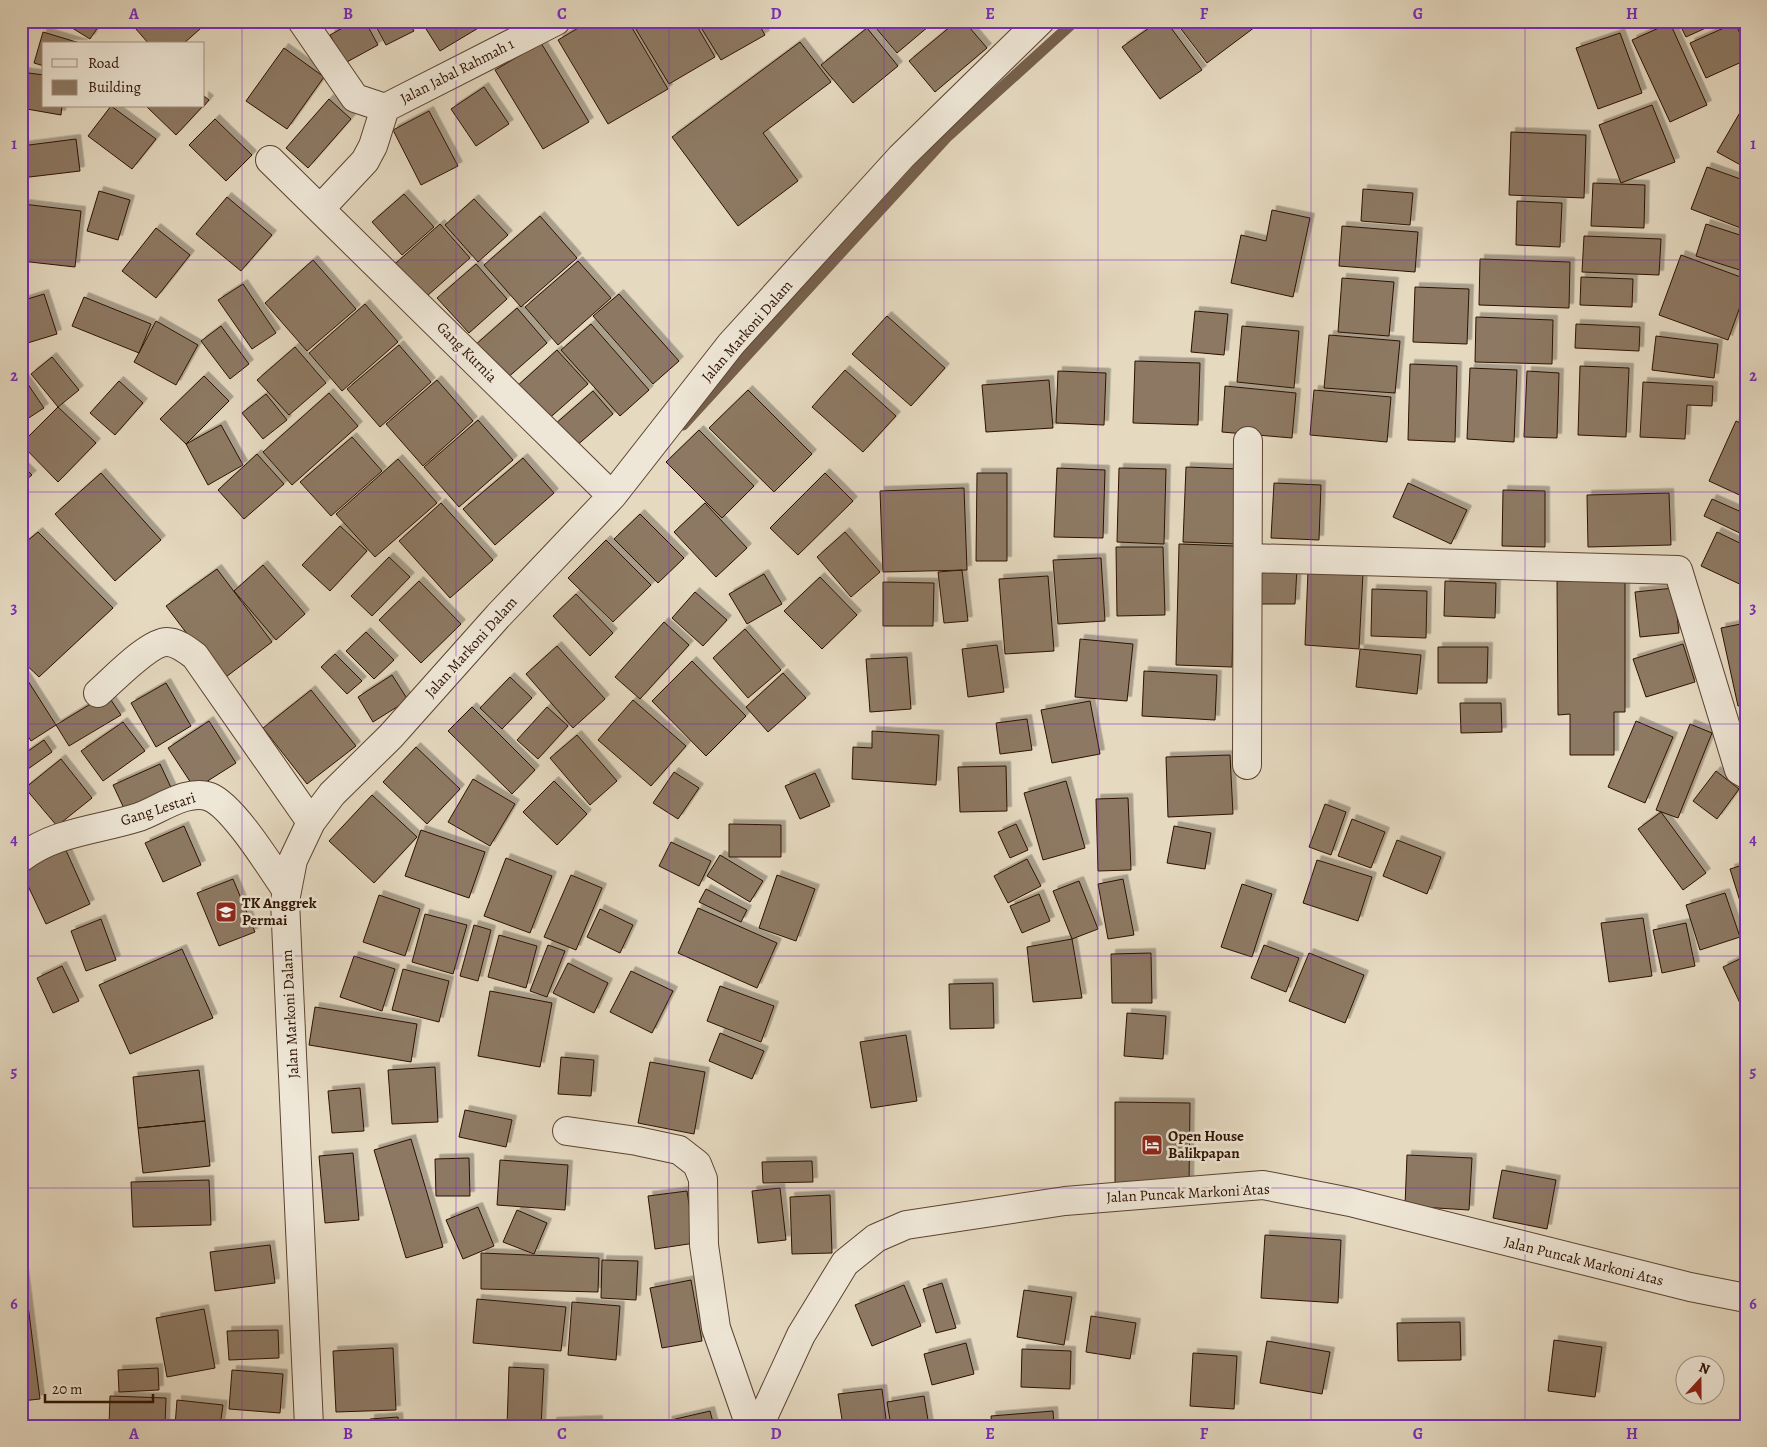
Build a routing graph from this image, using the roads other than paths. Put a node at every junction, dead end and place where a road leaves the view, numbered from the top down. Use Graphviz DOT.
graph roads {
  1 [pos="302,21"];
  2 [pos="556,21"];
  3 [pos="1040,21"];
  4 [pos="384,108"];
  5 [pos="270,160"];
  6 [pos="321,208"];
  7 [pos="1248,441"];
  8 [pos="612,496"];
  9 [pos="1249,558"];
  10 [pos="98,693"];
  11 [pos="1247,765"];
  12 [pos="1746,774"];
  13 [pos="311,822"];
  14 [pos="21,857"];
  15 [pos="287,891"];
  16 [pos="567,1131"];
  17 [pos="1746,1298"];
  18 [pos="309,1426"];
  19 [pos="750,1426"];
  20 [pos="759,1426"];
  1 -- 4 [label="street"];
  2 -- 4 [label="street, Jalan Jabal Rahmah 1"];
  3 -- 8 [label="street, Jalan Markoni Dalam"];
  4 -- 6 [label="street"];
  5 -- 6 [label="street, Gang Kurnia"];
  6 -- 8 [label="street, Gang Kurnia"];
  7 -- 9 [label="street"];
  8 -- 13 [label="street, Jalan Markoni Dalam"];
  9 -- 11 [label="street"];
  9 -- 12 [label="street"];
  10 -- 13 [label="street"];
  13 -- 15 [label="street, Jalan Markoni Dalam"];
  14 -- 15 [label="street, Gang Lestari"];
  15 -- 18 [label="street, Jalan Markoni Dalam"];
  16 -- 19 [label="street"];
  17 -- 20 [label="street, Jalan Puncak Markoni Atas"];
}
